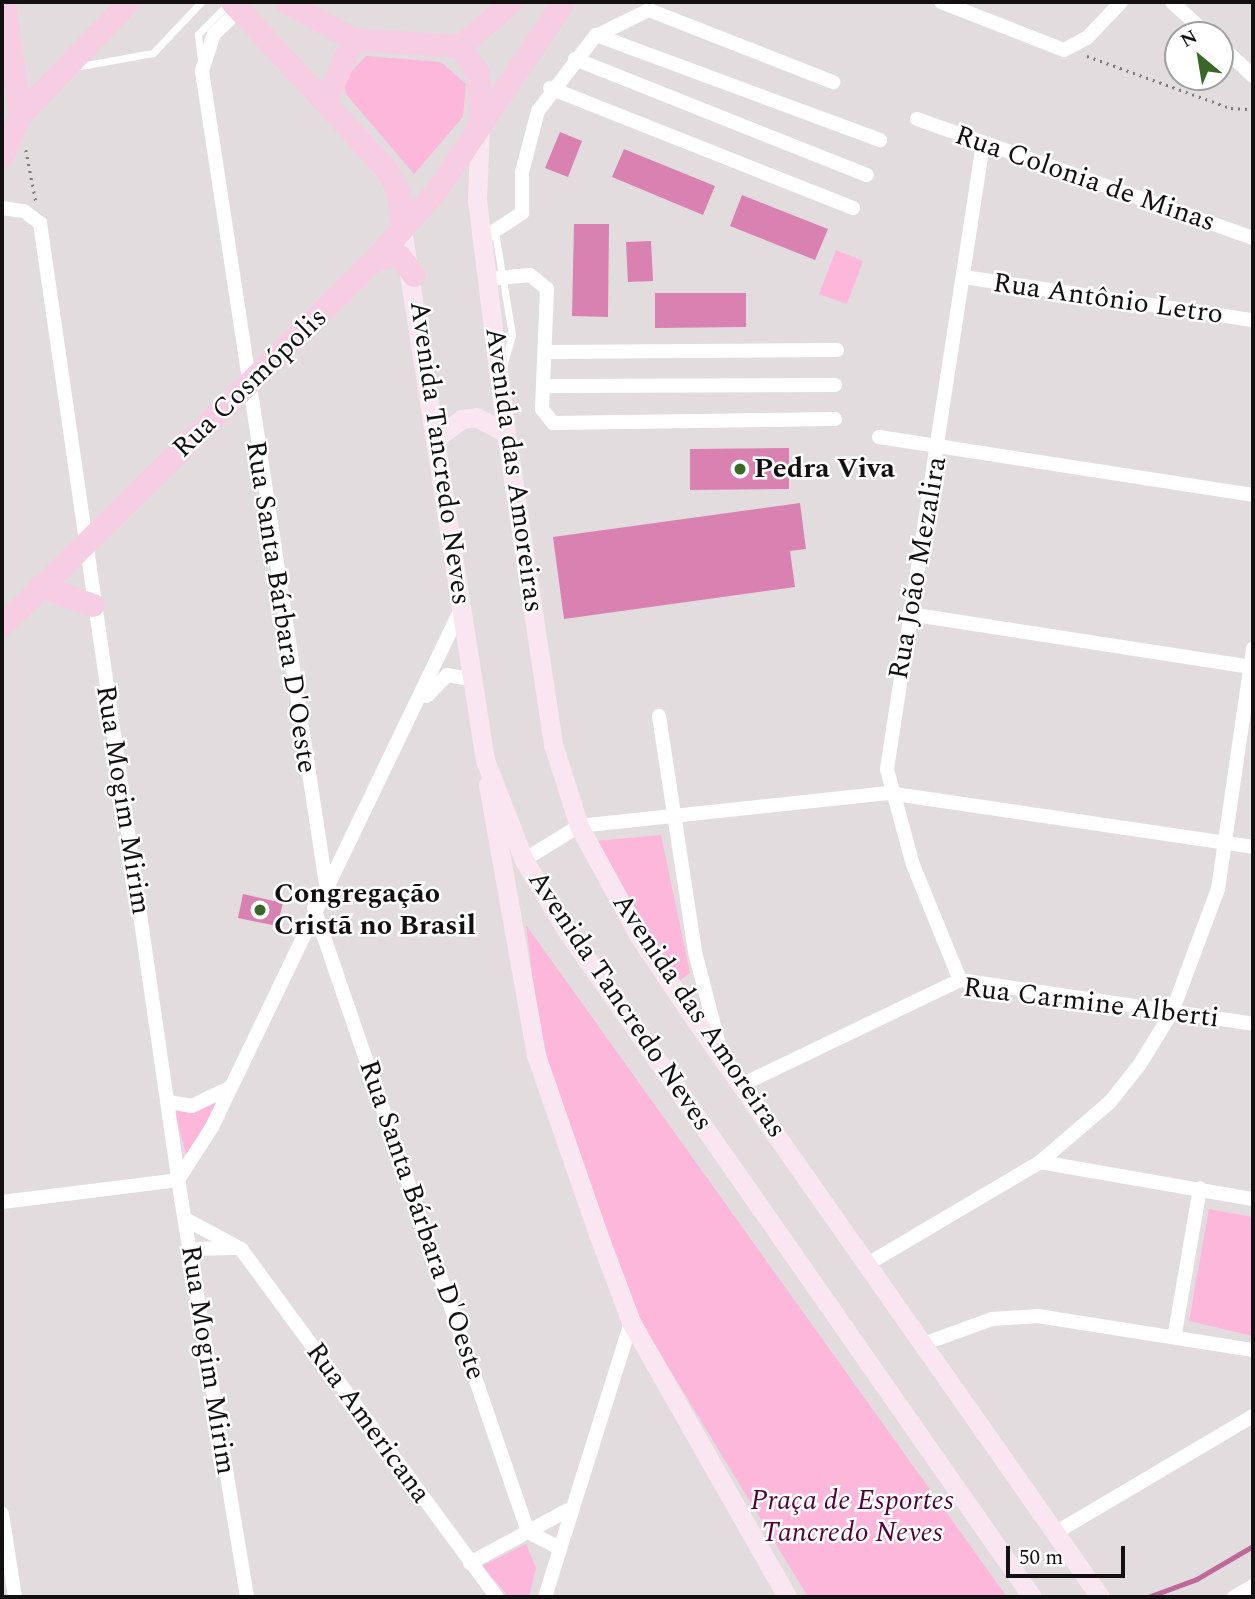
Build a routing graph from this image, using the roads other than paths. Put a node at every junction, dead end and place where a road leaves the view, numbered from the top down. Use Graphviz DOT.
graph roads {
  1 [pos="4,2"];
  2 [pos="128,2"];
  3 [pos="201,2"];
  4 [pos="286,2"];
  5 [pos="511,2"];
  6 [pos="563,2"];
  7 [pos="941,2"];
  8 [pos="1121,2"];
  9 [pos="1172,2"];
  10 [pos="233,4"];
  11 [pos="493,11"];
  12 [pos="1193,21"];
  13 [pos="600,34"];
  14 [pos="354,39"];
  15 [pos="460,46"];
  16 [pos="575,59"];
  17 [pos="1234,59"];
  18 [pos="65,68"];
  19 [pos="1253,76"];
  20 [pos="833,82"];
  21 [pos="550,88"];
  22 [pos="325,102"];
  23 [pos="20,115"];
  24 [pos="917,119"];
  25 [pos="480,125"];
  26 [pos="880,139"];
  27 [pos="982,144"];
  28 [pos="3,148"];
  29 [pos="867,175"];
  30 [pos="2,208"];
  31 [pos="853,208"];
  32 [pos="402,229"];
  33 [pos="488,236"];
  34 [pos="1253,238"];
  35 [pos="375,259"];
  36 [pos="414,275"];
  37 [pos="964,277"];
  38 [pos="496,278"];
  39 [pos="1253,320"];
  40 [pos="837,350"];
  41 [pos="545,352"];
  42 [pos="253,382"];
  43 [pos="835,385"];
  44 [pos="544,386"];
  45 [pos="835,419"];
  46 [pos="506,433"];
  47 [pos="438,437"];
  48 [pos="879,437"];
  49 [pos="939,444"];
  50 [pos="1253,495"];
  51 [pos="83,542"];
  52 [pos="40,586"];
  53 [pos="93,605"];
  54 [pos="462,607"];
  55 [pos="909,614"];
  56 [pos="2,625"];
  57 [pos="1253,649"];
  58 [pos="1252,666"];
  59 [pos="475,680"];
  60 [pos="659,716"];
  61 [pos="409,720"];
  62 [pos="485,760"];
  63 [pos="888,793"];
  64 [pos="678,815"];
  65 [pos="579,826"];
  66 [pos="1225,843"];
  67 [pos="1253,847"];
  68 [pos="524,860"];
  69 [pos="326,884"];
  70 [pos="314,908"];
  71 [pos="511,935"];
  72 [pos="960,980"];
  73 [pos="1171,1012"];
  74 [pos="1253,1024"];
  75 [pos="722,1055"];
  76 [pos="741,1085"];
  77 [pos="229,1088"];
  78 [pos="169,1102"];
  79 [pos="1040,1162"];
  80 [pos="178,1180"];
  81 [pos="1200,1188"];
  82 [pos="1253,1199"];
  83 [pos="2,1202"];
  84 [pos="185,1219"];
  85 [pos="190,1249"];
  86 [pos="241,1249"];
  87 [pos="871,1262"];
  88 [pos="631,1322"];
  89 [pos="1175,1333"];
  90 [pos="923,1344"];
  91 [pos="1253,1350"];
  92 [pos="1253,1416"];
  93 [pos="568,1510"];
  94 [pos="2,1514"];
  95 [pos="528,1532"];
  96 [pos="1055,1533"];
  97 [pos="560,1548"];
  98 [pos="470,1563"];
  99 [pos="1253,1586"];
  100 [pos="15,1597"];
  101 [pos="247,1597"];
  102 [pos="497,1597"];
  103 [pos="545,1597"];
  104 [pos="787,1597"];
  105 [pos="1032,1597"];
  106 [pos="1100,1597"];
  107 [pos="1234,1597"];
  1 -- 23 [label="main road"];
  2 -- 18 [label="main road"];
  3 -- 18 [label="lane"];
  4 -- 14 [label="main road"];
  5 -- 11 [label="main road"];
  6 -- 25 [label="main road"];
  7 -- 8 [label="street"];
  9 -- 12 [label="street"];
  10 -- 22 [label="main road"];
  10 -- 42 [label="street, Rua Santa Bárbara D'Oeste"];
  11 -- 15 [label="main road"];
  13 -- 16 [label="street"];
  13 -- 20 [label="street"];
  13 -- 26 [label="street"];
  14 -- 15 [label="main road"];
  14 -- 22 [label="main road"];
  15 -- 25 [label="main road"];
  16 -- 21 [label="street"];
  16 -- 29 [label="street"];
  17 -- 19 [label="street"];
  18 -- 23 [label="main road"];
  21 -- 31 [label="street"];
  21 -- 33 [label="street"];
  22 -- 32 [label="main road"];
  23 -- 28 [label="main road"];
  24 -- 27 [label="street, Rua Colonia de Minas"];
  25 -- 32 [label="main road, Rua Cosmópolis"];
  25 -- 33 [label="main road, Avenida das Amoreiras"];
  27 -- 34 [label="street, Rua Colonia de Minas"];
  27 -- 37 [label="street, Rua João Mezalira"];
  30 -- 51 [label="street, Rua Mogim Mirim"];
  32 -- 35 [label="main road, Rua Cosmópolis"];
  32 -- 36 [label="main road, Avenida Tancredo Neves"];
  33 -- 38 [label="main road, Avenida das Amoreiras"];
  35 -- 36 [label="main road"];
  35 -- 42 [label="main road, Rua Cosmópolis"];
  36 -- 47 [label="main road, Avenida Tancredo Neves"];
  37 -- 39 [label="street, Rua Antônio Letro"];
  37 -- 49 [label="street, Rua João Mezalira"];
  38 -- 41 [label="street"];
  38 -- 46 [label="main road, Avenida das Amoreiras"];
  40 -- 41 [label="street"];
  41 -- 44 [label="street"];
  42 -- 51 [label="main road, Rua Cosmópolis"];
  42 -- 69 [label="street, Rua Santa Bárbara D'Oeste"];
  43 -- 44 [label="street"];
  44 -- 45 [label="street"];
  46 -- 47 [label="main road"];
  46 -- 65 [label="main road, Avenida das Amoreiras"];
  47 -- 54 [label="main road, Avenida Tancredo Neves"];
  48 -- 49 [label="street"];
  49 -- 50 [label="street"];
  49 -- 55 [label="street, Rua João Mezalira"];
  51 -- 52 [label="main road, Rua Cosmópolis"];
  51 -- 53 [label="street, Rua Mogim Mirim"];
  52 -- 53 [label="main road"];
  52 -- 56 [label="main road, Rua Cosmópolis"];
  53 -- 78 [label="street, Rua Mogim Mirim"];
  54 -- 59 [label="main road, Avenida Tancredo Neves"];
  54 -- 61 [label="street"];
  55 -- 58 [label="street"];
  55 -- 63 [label="street, Rua João Mezalira"];
  57 -- 58 [label="street"];
  58 -- 66 [label="street"];
  59 -- 61 [label="street"];
  59 -- 62 [label="main road, Avenida Tancredo Neves"];
  60 -- 64 [label="street"];
  61 -- 69 [label="street"];
  62 -- 68 [label="main road, Avenida Tancredo Neves"];
  62 -- 71 [label="main road"];
  63 -- 64 [label="street"];
  63 -- 66 [label="street"];
  63 -- 72 [label="street, Rua João Mezalira"];
  64 -- 65 [label="street"];
  64 -- 75 [label="street"];
  65 -- 68 [label="street"];
  65 -- 75 [label="main road, Avenida das Amoreiras"];
  66 -- 67 [label="street"];
  66 -- 73 [label="street"];
  68 -- 71 [label="main road"];
  68 -- 105 [label="main road, Avenida Tancredo Neves"];
  69 -- 70 [label="street"];
  70 -- 77 [label="street"];
  70 -- 95 [label="street, Rua Santa Bárbara D'Oeste"];
  71 -- 88 [label="main road"];
  72 -- 73 [label="street, Rua Carmine Alberti"];
  72 -- 76 [label="street, Rua Carmine Alberti"];
  73 -- 74 [label="street, Rua Carmine Alberti"];
  73 -- 79 [label="street"];
  75 -- 76 [label="main road, Avenida das Amoreiras"];
  76 -- 87 [label="main road, Avenida das Amoreiras"];
  77 -- 78 [label="street"];
  77 -- 80 [label="street"];
  78 -- 80 [label="street, Rua Mogim Mirim"];
  79 -- 81 [label="street"];
  79 -- 87 [label="street"];
  80 -- 83 [label="street"];
  80 -- 84 [label="street, Rua Mogim Mirim"];
  81 -- 82 [label="street"];
  81 -- 89 [label="street"];
  84 -- 85 [label="street, Rua Mogim Mirim"];
  84 -- 86 [label="street, Rua Americana"];
  85 -- 86 [label="street"];
  85 -- 101 [label="street, Rua Mogim Mirim"];
  86 -- 98 [label="street, Rua Americana"];
  87 -- 90 [label="main road, Avenida das Amoreiras"];
  88 -- 93 [label="street"];
  88 -- 104 [label="main road"];
  89 -- 90 [label="street"];
  89 -- 91 [label="street"];
  90 -- 96 [label="main road, Avenida das Amoreiras"];
  92 -- 96 [label="street"];
  93 -- 95 [label="street"];
  93 -- 97 [label="street"];
  94 -- 100 [label="street"];
  95 -- 97 [label="street"];
  95 -- 98 [label="street"];
  96 -- 106 [label="main road, Avenida das Amoreiras"];
  97 -- 103 [label="street"];
  98 -- 102 [label="street, Rua Americana"];
  99 -- 107 [label="street"];
}
